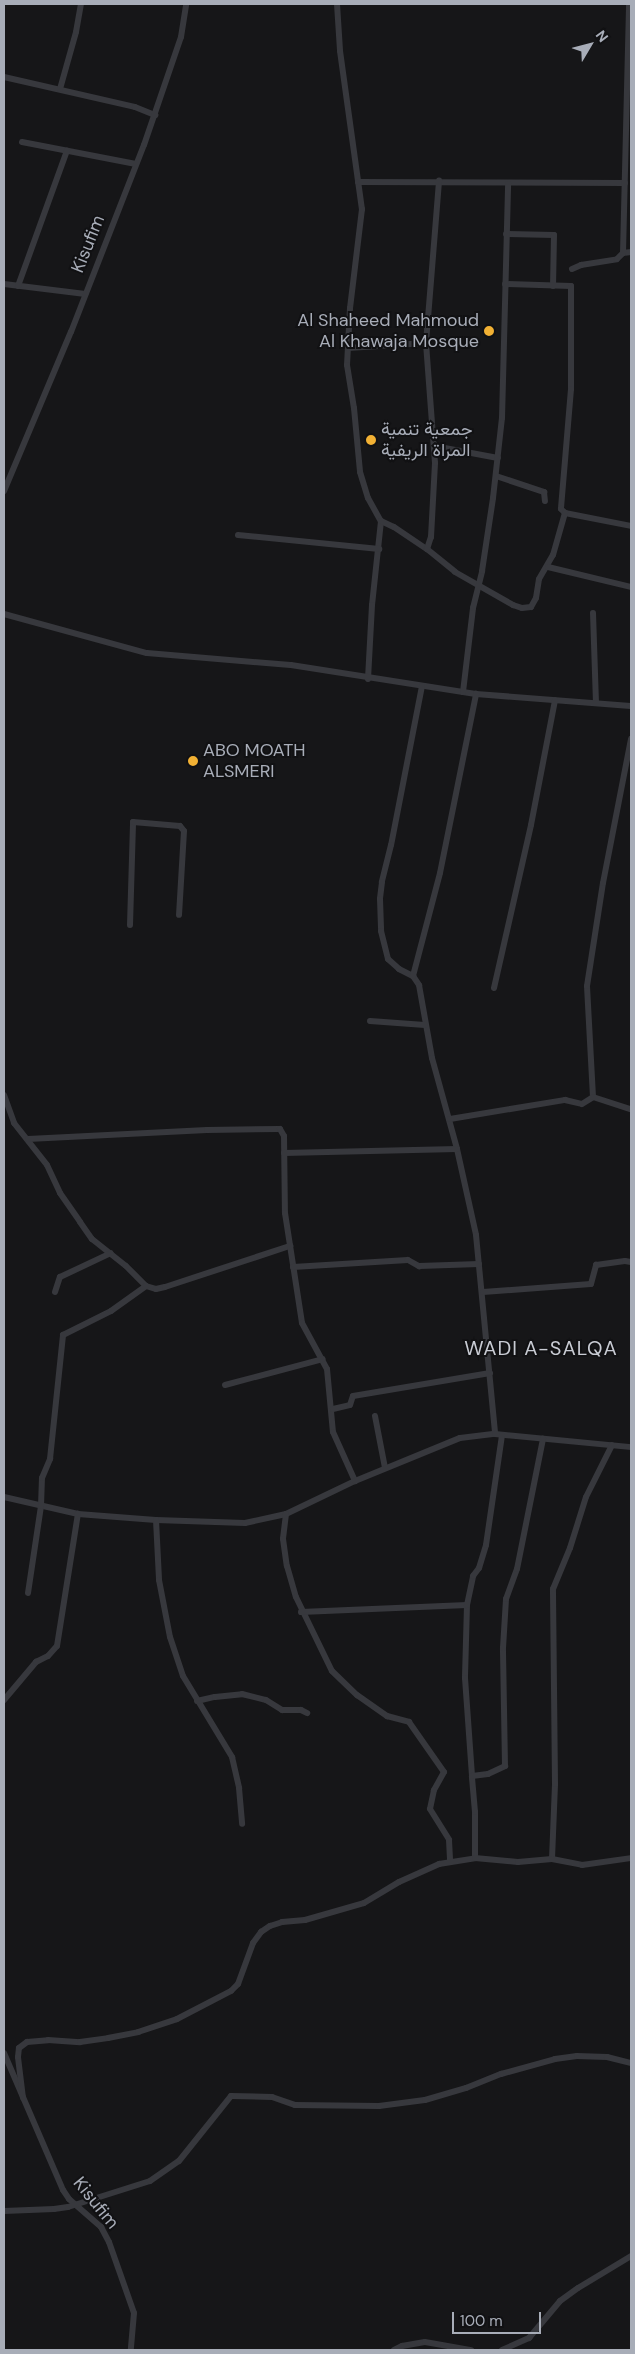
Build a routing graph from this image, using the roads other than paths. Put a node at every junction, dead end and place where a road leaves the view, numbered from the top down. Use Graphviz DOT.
graph roads {
  1 [pos="81,4"];
  2 [pos="186,4"];
  3 [pos="336,4"];
  4 [pos="629,4"];
  5 [pos="4,77"];
  6 [pos="60,89"];
  7 [pos="155,115"];
  8 [pos="22,142"];
  9 [pos="66,151"];
  10 [pos="136,164"];
  11 [pos="628,164"];
  12 [pos="358,182"];
  13 [pos="439,182"];
  14 [pos="508,184"];
  15 [pos="625,184"];
  16 [pos="506,234"];
  17 [pos="631,252"];
  18 [pos="623,253"];
  19 [pos="572,269"];
  20 [pos="4,284"];
  21 [pos="505,284"];
  22 [pos="18,286"];
  23 [pos="553,286"];
  24 [pos="84,294"];
  25 [pos="426,343"];
  26 [pos="348,348"];
  27 [pos="434,446"];
  28 [pos="498,458"];
  29 [pos="496,476"];
  30 [pos="4,491"];
  31 [pos="545,501"];
  32 [pos="565,513"];
  33 [pos="381,521"];
  34 [pos="631,526"];
  35 [pos="238,535"];
  36 [pos="379,549"];
  37 [pos="427,549"];
  38 [pos="548,567"];
  39 [pos="478,584"];
  40 [pos="631,587"];
  41 [pos="593,613"];
  42 [pos="4,614"];
  43 [pos="368,679"];
  44 [pos="422,686"];
  45 [pos="463,692"];
  46 [pos="476,694"];
  47 [pos="555,700"];
  48 [pos="596,703"];
  49 [pos="631,706"];
  50 [pos="631,739"];
  51 [pos="179,915"];
  52 [pos="130,925"];
  53 [pos="413,976"];
  54 [pos="494,988"];
  55 [pos="370,1021"];
  56 [pos="425,1025"];
  57 [pos="4,1095"];
  58 [pos="593,1097"];
  59 [pos="631,1109"];
  60 [pos="450,1119"];
  61 [pos="28,1139"];
  62 [pos="457,1149"];
  63 [pos="284,1153"];
  64 [pos="290,1246"];
  65 [pos="111,1253"];
  66 [pos="631,1262"];
  67 [pos="479,1264"];
  68 [pos="293,1267"];
  69 [pos="146,1286"];
  70 [pos="56,1292"];
  71 [pos="483,1292"];
  72 [pos="323,1359"];
  73 [pos="490,1373"];
  74 [pos="225,1385"];
  75 [pos="332,1409"];
  76 [pos="375,1416"];
  77 [pos="499,1435"];
  78 [pos="543,1439"];
  79 [pos="612,1445"];
  80 [pos="631,1447"];
  81 [pos="385,1468"];
  82 [pos="355,1481"];
  83 [pos="4,1497"];
  84 [pos="41,1506"];
  85 [pos="78,1514"];
  86 [pos="286,1514"];
  87 [pos="156,1520"];
  88 [pos="28,1593"];
  89 [pos="467,1605"];
  90 [pos="302,1612"];
  91 [pos="4,1700"];
  92 [pos="197,1701"];
  93 [pos="307,1713"];
  94 [pos="472,1776"];
  95 [pos="242,1824"];
  96 [pos="475,1858"];
  97 [pos="631,1858"];
  98 [pos="552,1859"];
  99 [pos="450,1862"];
  100 [pos="4,2053"];
  101 [pos="631,2063"];
  102 [pos="23,2098"];
  103 [pos="75,2205"];
  104 [pos="4,2211"];
  105 [pos="631,2256"];
  106 [pos="131,2350"];
  107 [pos="394,2350"];
  108 [pos="472,2350"];
  109 [pos="502,2350"];
  1 -- 6 [label="street"];
  2 -- 7 [label="street, Kisufim"];
  3 -- 12 [label="street"];
  4 -- 11 [label="street"];
  5 -- 6 [label="street"];
  6 -- 7 [label="street"];
  7 -- 10 [label="street, Kisufim"];
  8 -- 9 [label="street"];
  9 -- 10 [label="street"];
  9 -- 22 [label="street"];
  10 -- 24 [label="street, Kisufim"];
  11 -- 15 [label="street"];
  12 -- 13 [label="street"];
  12 -- 26 [label="street"];
  13 -- 14 [label="street"];
  13 -- 25 [label="street"];
  14 -- 15 [label="street"];
  14 -- 16 [label="street"];
  15 -- 18 [label="street"];
  16 -- 21 [label="street"];
  16 -- 23 [label="street"];
  17 -- 18 [label="street"];
  18 -- 19 [label="street"];
  20 -- 22 [label="street"];
  21 -- 23 [label="street"];
  21 -- 28 [label="street"];
  22 -- 24 [label="street"];
  23 -- 32 [label="street"];
  24 -- 30 [label="street, Kisufim"];
  25 -- 26 [label="street"];
  25 -- 27 [label="street"];
  26 -- 33 [label="street"];
  27 -- 28 [label="street"];
  27 -- 37 [label="street"];
  28 -- 29 [label="street"];
  29 -- 31 [label="street"];
  29 -- 39 [label="street"];
  32 -- 34 [label="street"];
  32 -- 38 [label="street"];
  33 -- 36 [label="street"];
  33 -- 37 [label="street"];
  35 -- 36 [label="street"];
  36 -- 43 [label="street"];
  37 -- 39 [label="street"];
  38 -- 39 [label="street"];
  38 -- 40 [label="street"];
  39 -- 45 [label="street"];
  41 -- 48 [label="street"];
  42 -- 43 [label="street"];
  43 -- 44 [label="street"];
  44 -- 45 [label="street"];
  44 -- 53 [label="street"];
  45 -- 46 [label="street"];
  46 -- 47 [label="street"];
  46 -- 53 [label="street"];
  47 -- 48 [label="street"];
  47 -- 54 [label="street"];
  48 -- 49 [label="street"];
  50 -- 58 [label="street"];
  51 -- 52 [label="street"];
  53 -- 56 [label="street"];
  55 -- 56 [label="street"];
  56 -- 60 [label="street"];
  57 -- 61 [label="street"];
  58 -- 59 [label="street"];
  58 -- 60 [label="street"];
  60 -- 62 [label="street"];
  61 -- 63 [label="street"];
  61 -- 65 [label="street"];
  62 -- 63 [label="street"];
  62 -- 67 [label="street"];
  63 -- 64 [label="street"];
  64 -- 68 [label="street"];
  64 -- 69 [label="street"];
  65 -- 69 [label="street"];
  65 -- 70 [label="street"];
  66 -- 71 [label="street"];
  67 -- 68 [label="street"];
  67 -- 71 [label="street"];
  68 -- 72 [label="street"];
  69 -- 84 [label="street"];
  71 -- 73 [label="street"];
  72 -- 74 [label="street"];
  72 -- 75 [label="street"];
  73 -- 75 [label="street"];
  73 -- 77 [label="street"];
  75 -- 82 [label="street"];
  76 -- 81 [label="street"];
  77 -- 78 [label="street"];
  77 -- 81 [label="street"];
  77 -- 89 [label="street"];
  78 -- 79 [label="street"];
  78 -- 94 [label="street"];
  79 -- 80 [label="street"];
  79 -- 98 [label="street"];
  81 -- 82 [label="street"];
  82 -- 86 [label="street"];
  83 -- 84 [label="street"];
  84 -- 85 [label="street"];
  84 -- 88 [label="street"];
  85 -- 87 [label="street"];
  85 -- 91 [label="street"];
  86 -- 87 [label="street"];
  86 -- 90 [label="street"];
  87 -- 92 [label="street"];
  89 -- 90 [label="street"];
  89 -- 94 [label="street"];
  90 -- 99 [label="street"];
  92 -- 93 [label="street"];
  92 -- 95 [label="street"];
  94 -- 96 [label="street"];
  96 -- 98 [label="street"];
  96 -- 99 [label="street"];
  97 -- 98 [label="street"];
  99 -- 102 [label="street"];
  100 -- 102 [label="street, Kisufim"];
  101 -- 103 [label="street"];
  102 -- 103 [label="street, Kisufim"];
  103 -- 104 [label="street"];
  103 -- 106 [label="street, Kisufim"];
  105 -- 109 [label="street"];
  107 -- 108 [label="street"];
}
